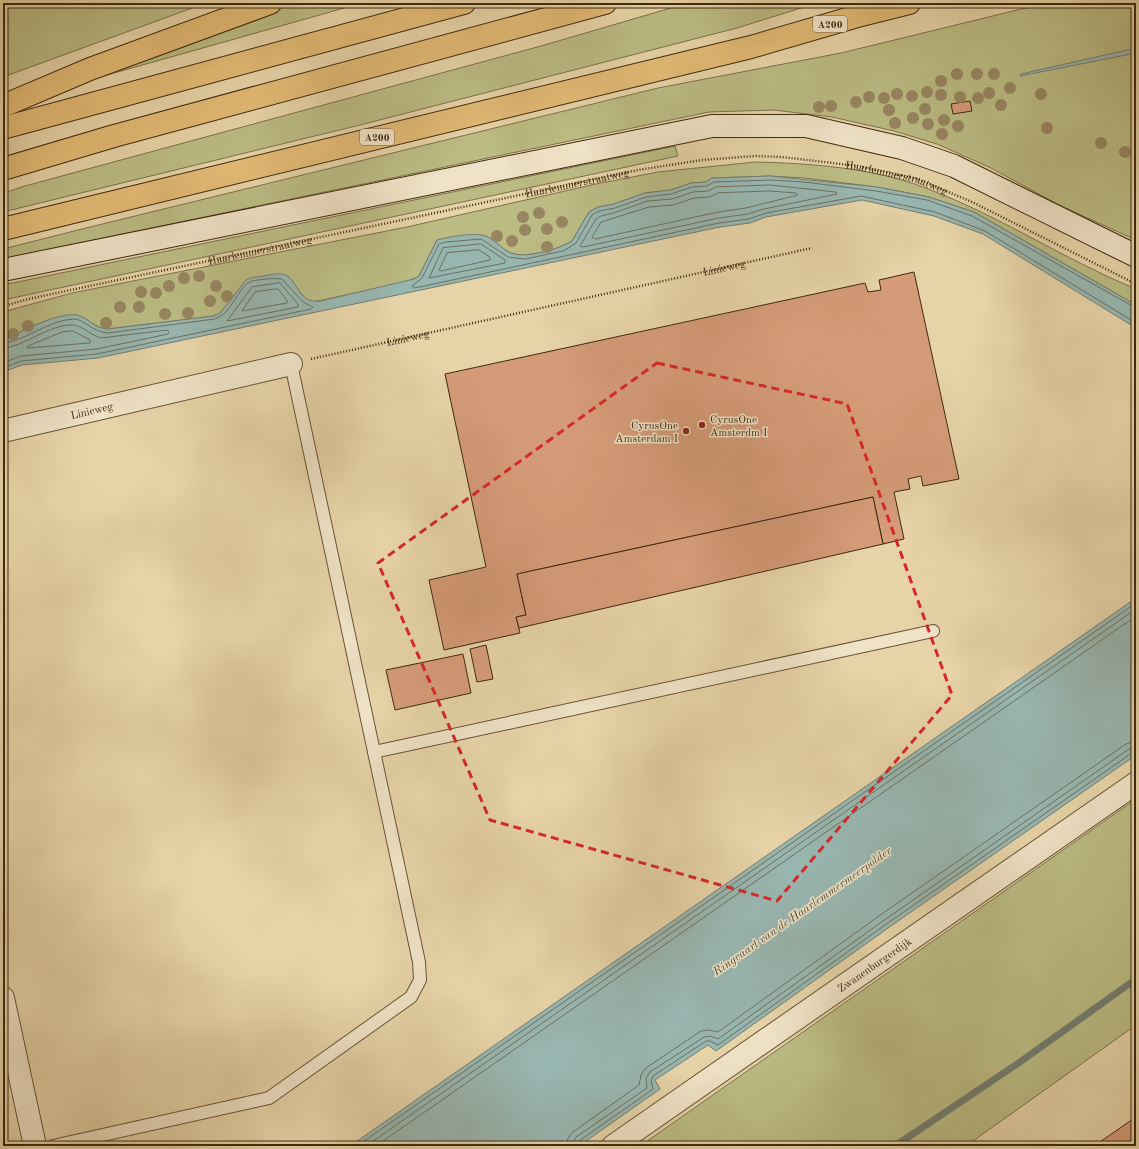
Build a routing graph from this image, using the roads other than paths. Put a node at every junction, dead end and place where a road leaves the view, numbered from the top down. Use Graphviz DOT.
graph roads {
  1 [pos="270,3"];
  2 [pos="464,3"];
  3 [pos="605,3"];
  4 [pos="910,3"];
  5 [pos="3,106"];
  6 [pos="3,128"];
  7 [pos="3,169"];
  8 [pos="3,229"];
  9 [pos="1136,256"];
  10 [pos="3,270"];
  11 [pos="291,364"];
  12 [pos="3,431"];
  13 [pos="933,631"];
  14 [pos="374,752"];
  15 [pos="1136,783"];
  16 [pos="3,998"];
  17 [pos="35,1146"];
  18 [pos="53,1146"];
  19 [pos="613,1146"];
  1 -- 5 [label="highway"];
  2 -- 6 [label="highway"];
  3 -- 7 [label="highway"];
  4 -- 8 [label="highway, A200"];
  9 -- 10 [label="main road"];
  11 -- 12 [label="main road, Linieweg"];
  11 -- 14 [label="lane"];
  13 -- 14 [label="lane"];
  14 -- 18 [label="lane"];
  15 -- 19 [label="main road, Zwanenburgerdijk"];
  16 -- 17 [label="main road"];
}
